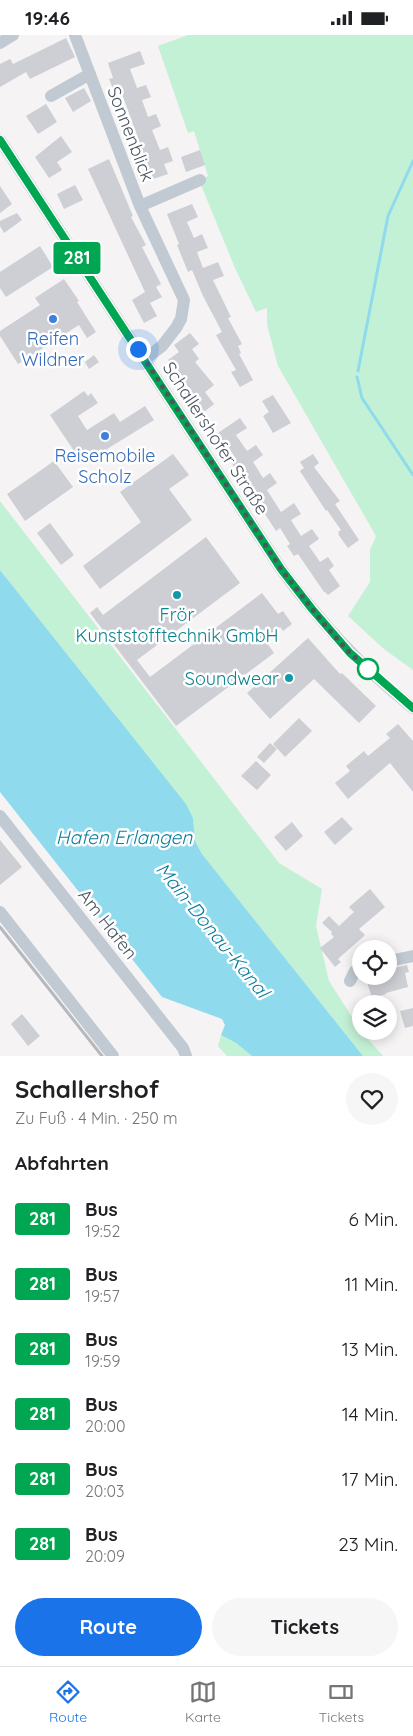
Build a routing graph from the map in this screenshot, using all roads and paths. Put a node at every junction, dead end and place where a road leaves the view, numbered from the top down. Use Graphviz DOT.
graph roads {
  1 [pos="13,35"];
  2 [pos="74,35"];
  3 [pos="0,43"];
  4 [pos="90,74"];
  5 [pos="51,97"];
  6 [pos="0,141"];
  7 [pos="200,180"];
  8 [pos="140,206"];
  9 [pos="144,360"];
  10 [pos="413,708"];
  11 [pos="0,816"];
  12 [pos="0,913"];
  13 [pos="413,956"];
  14 [pos="397,959"];
  15 [pos="352,977"];
  16 [pos="350,981"];
  17 [pos="113,1056"];
  18 [pos="186,1056"];
  1 -- 3 [label="street"];
  2 -- 4 [label="street, Sonnenblick"];
  4 -- 5 [label="street, Sonnenblick"];
  4 -- 8 [label="street, Sonnenblick"];
  6 -- 9 [label="street, Schallershofer Straße"];
  7 -- 8 [label="street, Sonnenblick"];
  8 -- 9 [label="street, Sonnenblick"];
  9 -- 10 [label="street, Schallershofer Straße"];
  11 -- 18 [label="street, Am Hafen"];
  12 -- 17 [label="street"];
  13 -- 14 [label="street"];
  15 -- 16 [label="street"];
}
